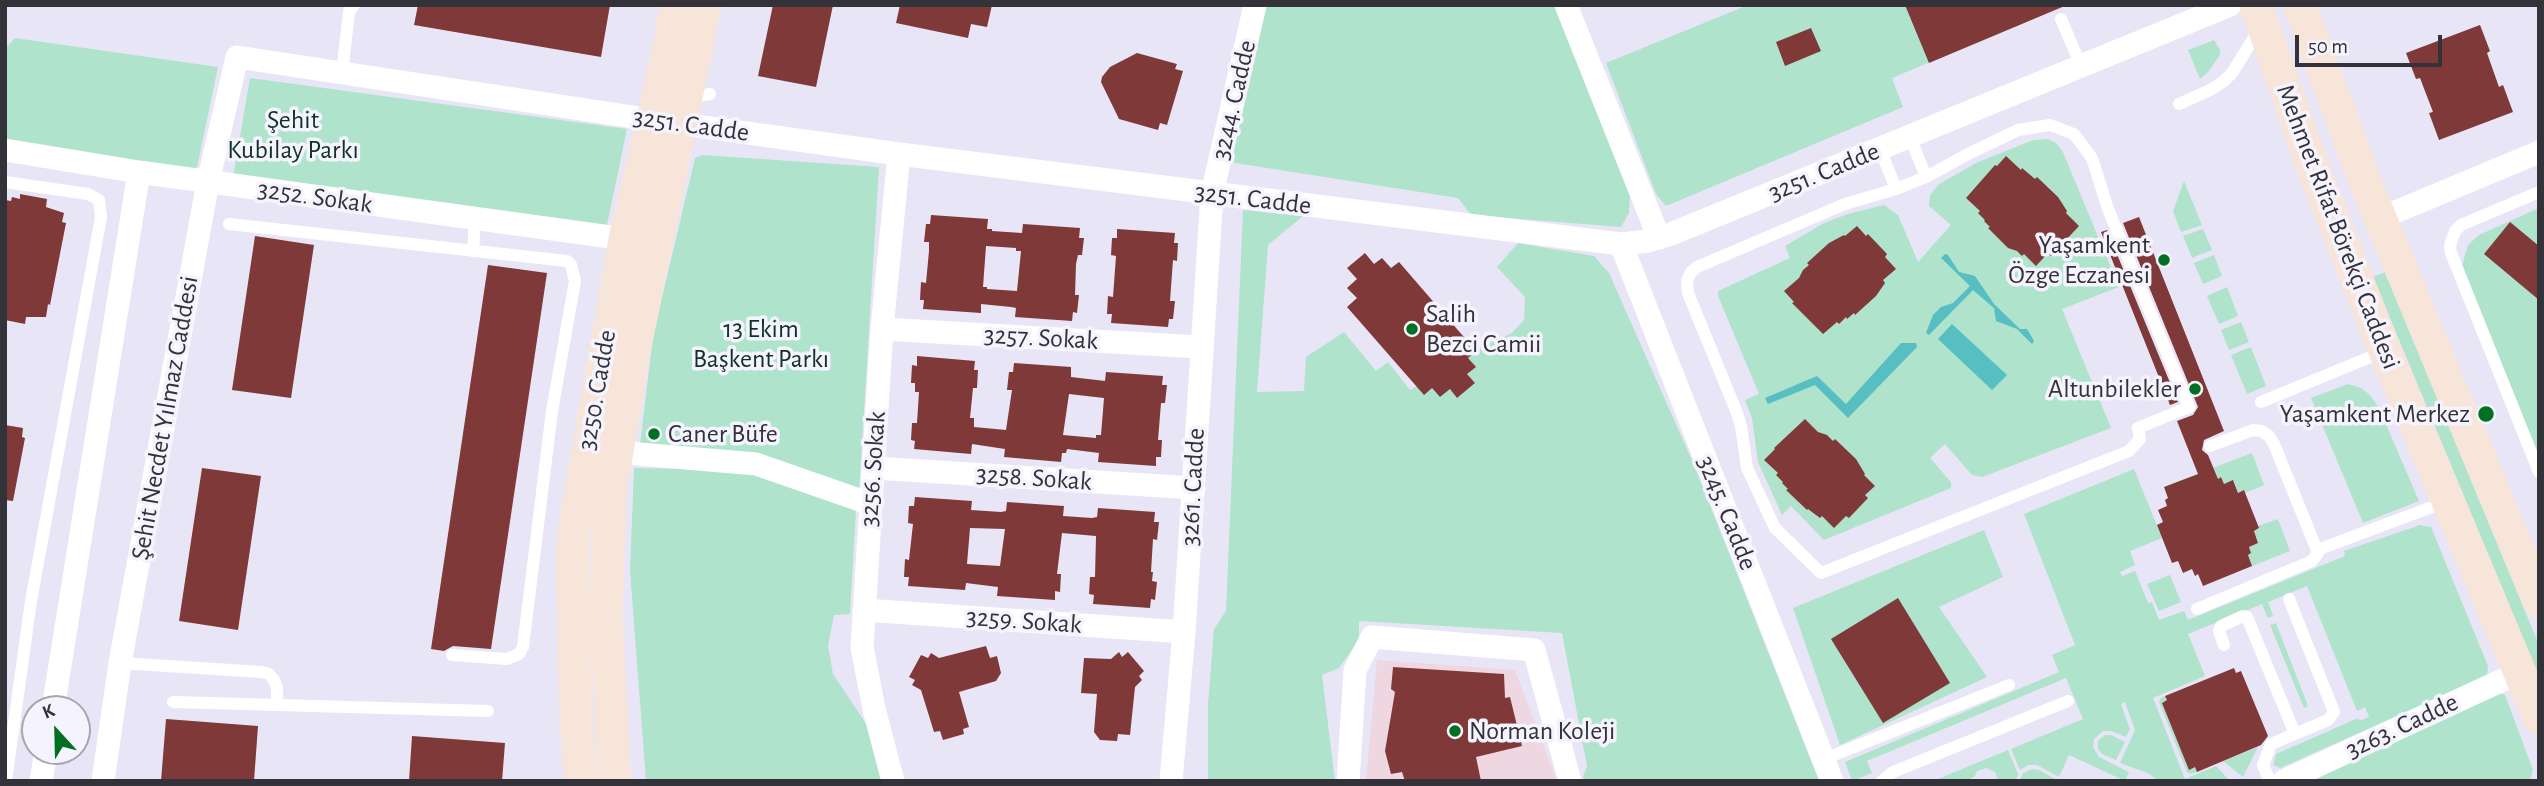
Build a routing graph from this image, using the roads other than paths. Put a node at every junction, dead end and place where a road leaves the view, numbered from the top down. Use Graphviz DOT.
graph roads {
  1 [pos="354,5"];
  2 [pos="677,5"];
  3 [pos="705,5"];
  4 [pos="1255,5"];
  5 [pos="1566,5"];
  6 [pos="2230,5"];
  7 [pos="2300,5"];
  8 [pos="2259,15"];
  9 [pos="2061,19"];
  10 [pos="237,57"];
  11 [pos="2081,66"];
  12 [pos="342,73"];
  13 [pos="2179,104"];
  14 [pos="683,109"];
  15 [pos="1910,137"];
  16 [pos="1880,149"];
  17 [pos="5,150"];
  18 [pos="2539,152"];
  19 [pos="900,154"];
  20 [pos="139,172"];
  21 [pos="1926,177"];
  22 [pos="5,182"];
  23 [pos="208,182"];
  24 [pos="1896,190"];
  25 [pos="2539,192"];
  26 [pos="1212,194"];
  27 [pos="2381,218"];
  28 [pos="475,220"];
  29 [pos="229,223"];
  30 [pos="1659,238"];
  31 [pos="625,239"];
  32 [pos="1620,244"];
  33 [pos="473,251"];
  34 [pos="882,329"];
  35 [pos="1200,347"];
  36 [pos="2385,351"];
  37 [pos="2262,402"];
  38 [pos="2210,446"];
  39 [pos="616,452"];
  40 [pos="873,468"];
  41 [pos="2539,472"];
  42 [pos="1194,488"];
  43 [pos="2448,501"];
  44 [pos="871,504"];
  45 [pos="2317,550"];
  46 [pos="2536,584"];
  47 [pos="2289,599"];
  48 [pos="2197,609"];
  49 [pos="864,610"];
  50 [pos="1184,632"];
  51 [pos="2224,645"];
  52 [pos="452,655"];
  53 [pos="120,663"];
  54 [pos="2520,672"];
  55 [pos="2010,685"];
  56 [pos="55,695"];
  57 [pos="2068,701"];
  58 [pos="173,702"];
  59 [pos="277,705"];
  60 [pos="488,711"];
  61 [pos="2539,718"];
  62 [pos="2295,734"];
  63 [pos="1828,770"];
  64 [pos="6,781"];
  65 [pos="103,781"];
  66 [pos="581,781"];
  67 [pos="615,781"];
  68 [pos="893,781"];
  69 [pos="1171,781"];
  70 [pos="1348,781"];
  71 [pos="1570,781"];
  72 [pos="1882,781"];
  73 [pos="2270,781"];
  74 [pos="2284,781"];
  1 -- 12 [label="lane"];
  2 -- 14 [label="street, 3250. Cadde"];
  3 -- 14 [label="street, 3250. Cadde"];
  4 -- 26 [label="street, 3244. Cadde"];
  5 -- 30 [label="street"];
  6 -- 11 [label="street, 3251. Cadde"];
  7 -- 27 [label="street, Mehmet Rifat Börekçi Caddesi"];
  8 -- 13 [label="lane"];
  8 -- 36 [label="street, Mehmet Rifat Börekçi Caddesi"];
  9 -- 11 [label="lane"];
  10 -- 12 [label="street, 3251. Cadde"];
  10 -- 23 [label="street, Şehit Necdet Yılmaz Caddesi"];
  11 -- 15 [label="street, 3251. Cadde"];
  12 -- 14 [label="street, 3251. Cadde"];
  14 -- 19 [label="street, 3251. Cadde"];
  14 -- 31 [label="street, 3250. Cadde"];
  14 -- 39 [label="street, 3250. Cadde"];
  15 -- 16 [label="street, 3251. Cadde"];
  15 -- 21 [label="lane"];
  16 -- 24 [label="lane"];
  16 -- 30 [label="street, 3251. Cadde"];
  17 -- 20 [label="street, 3252. Sokak"];
  18 -- 27 [label="street"];
  19 -- 26 [label="street, 3251. Cadde"];
  19 -- 34 [label="street, 3256. Sokak"];
  20 -- 23 [label="street, 3252. Sokak"];
  20 -- 56 [label="street"];
  21 -- 24 [label="lane"];
  21 -- 24 [label="lane"];
  22 -- 64 [label="lane"];
  23 -- 28 [label="street, 3252. Sokak"];
  23 -- 53 [label="street, Şehit Necdet Yılmaz Caddesi"];
  25 -- 41 [label="lane"];
  26 -- 32 [label="street, 3251. Cadde"];
  26 -- 35 [label="street, 3261. Cadde"];
  27 -- 46 [label="street, Mehmet Rifat Börekçi Caddesi"];
  28 -- 31 [label="street, 3252. Sokak"];
  28 -- 33 [label="lane"];
  29 -- 33 [label="lane"];
  30 -- 32 [label="street, 3251. Cadde"];
  31 -- 66 [label="street, 3250. Cadde"];
  32 -- 63 [label="street, 3245. Cadde"];
  33 -- 52 [label="lane"];
  34 -- 35 [label="street, 3257. Sokak"];
  34 -- 40 [label="street, 3256. Sokak"];
  35 -- 42 [label="street, 3261. Cadde"];
  36 -- 37 [label="lane"];
  36 -- 43 [label="street, Mehmet Rifat Börekçi Caddesi"];
  38 -- 45 [label="lane"];
  39 -- 44 [label="street"];
  39 -- 67 [label="street, 3250. Cadde"];
  40 -- 42 [label="street, 3258. Sokak"];
  40 -- 44 [label="street, 3256. Sokak"];
  42 -- 50 [label="street, 3261. Cadde"];
  43 -- 45 [label="lane"];
  43 -- 54 [label="street, Mehmet Rifat Börekçi Caddesi"];
  44 -- 49 [label="street, 3256. Sokak"];
  45 -- 48 [label="lane"];
  47 -- 62 [label="lane"];
  49 -- 50 [label="street, 3259. Sokak"];
  49 -- 68 [label="street, 3256. Sokak"];
  50 -- 69 [label="street, 3261. Cadde"];
  51 -- 62 [label="lane"];
  53 -- 59 [label="lane"];
  53 -- 65 [label="street, Şehit Necdet Yılmaz Caddesi"];
  54 -- 61 [label="street, Mehmet Rifat Börekçi Caddesi"];
  54 -- 74 [label="street, 3263. Cadde"];
  55 -- 63 [label="lane"];
  57 -- 72 [label="lane"];
  58 -- 59 [label="lane"];
  59 -- 60 [label="lane"];
  62 -- 73 [label="lane"];
  70 -- 71 [label="street"];
}
